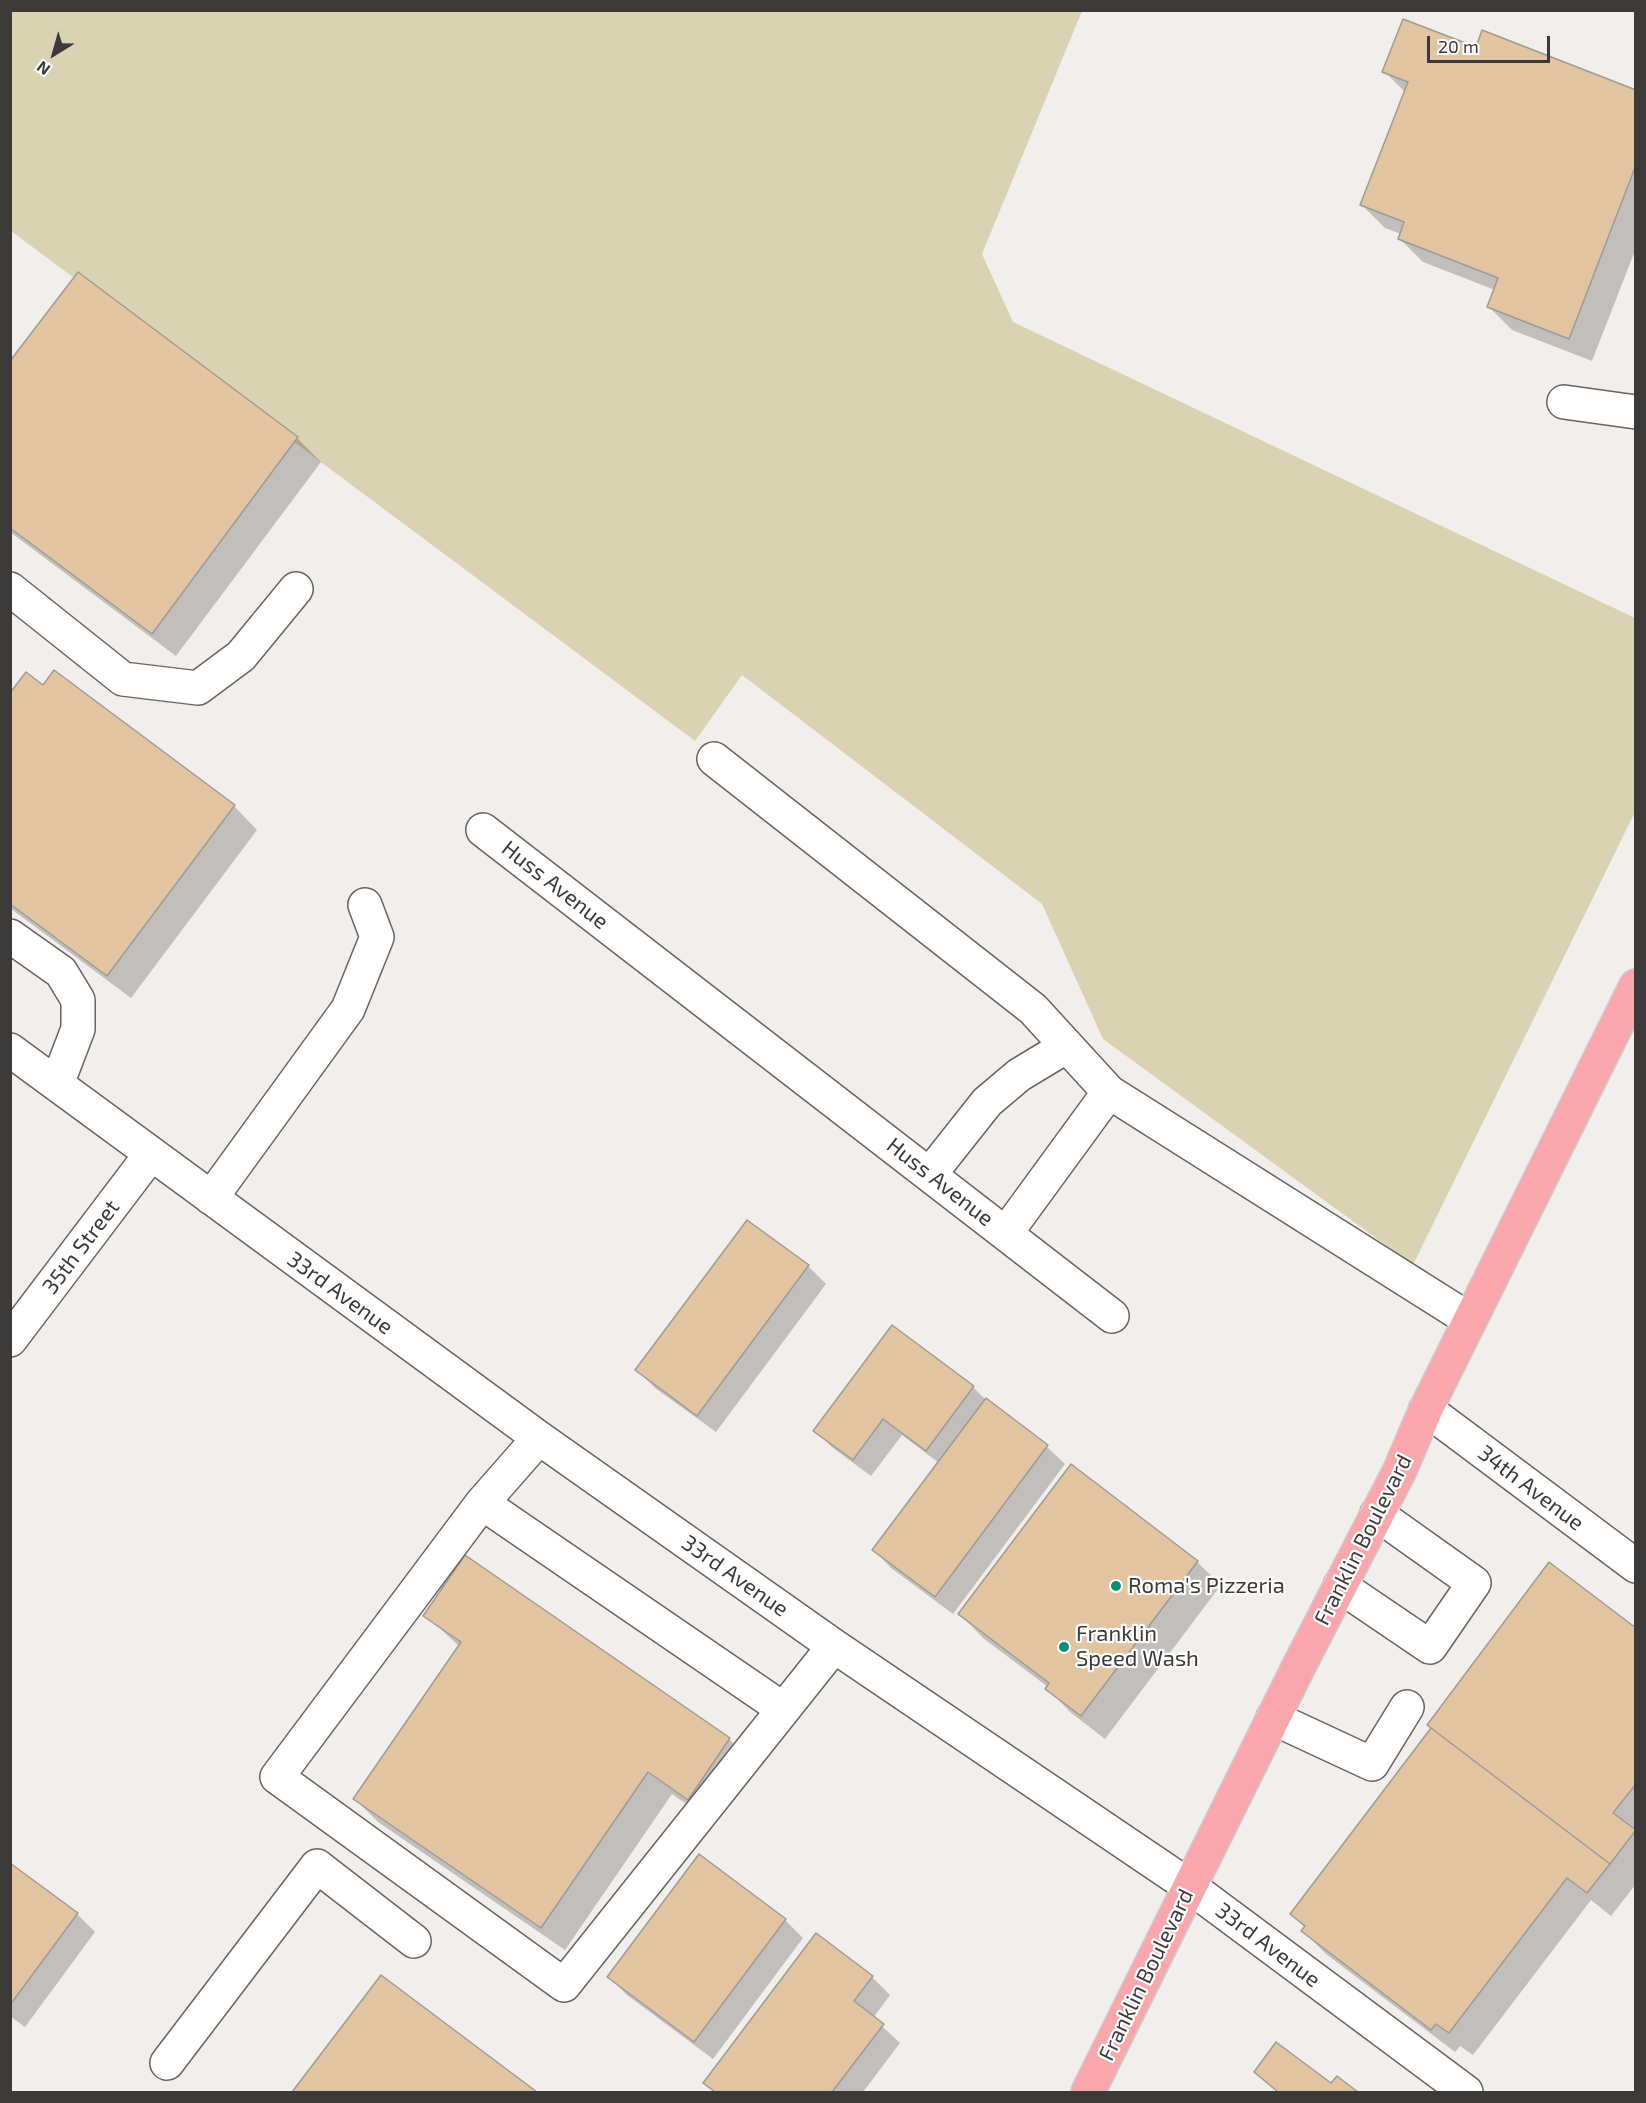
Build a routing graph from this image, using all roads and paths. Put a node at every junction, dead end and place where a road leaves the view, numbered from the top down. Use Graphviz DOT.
graph roads {
  1 [pos="1564,402"];
  2 [pos="1635,412"];
  3 [pos="10,589"];
  4 [pos="297,589"];
  5 [pos="714,759"];
  6 [pos="483,830"];
  7 [pos="365,905"];
  8 [pos="10,936"];
  9 [pos="1635,986"];
  10 [pos="1067,1046"];
  11 [pos="10,1050"];
  12 [pos="57,1084"];
  13 [pos="1109,1092"];
  14 [pos="151,1154"];
  15 [pos="930,1174"];
  16 [pos="211,1198"];
  17 [pos="1006,1233"];
  18 [pos="1112,1316"];
  19 [pos="1470,1320"];
  20 [pos="10,1340"];
  21 [pos="1426,1409"];
  22 [pos="538,1438"];
  23 [pos="482,1503"];
  24 [pos="1377,1514"];
  25 [pos="1635,1566"];
  26 [pos="1340,1586"];
  27 [pos="834,1646"];
  28 [pos="1407,1707"];
  29 [pos="783,1709"];
  30 [pos="1273,1718"];
  31 [pos="1189,1886"];
  32 [pos="414,1941"];
  33 [pos="167,2063"];
  34 [pos="1088,2092"];
  35 [pos="1466,2092"];
  1 -- 2 [label="street"];
  3 -- 4 [label="street"];
  5 -- 10 [label="street"];
  6 -- 15 [label="street, Huss Avenue"];
  7 -- 16 [label="street"];
  8 -- 12 [label="street"];
  9 -- 19 [label="main road, Franklin Boulevard"];
  10 -- 13 [label="street"];
  10 -- 15 [label="street"];
  11 -- 12 [label="street, 33rd Avenue"];
  12 -- 14 [label="street, 33rd Avenue"];
  13 -- 17 [label="street, Huss Avenue"];
  13 -- 19 [label="street"];
  14 -- 16 [label="street, 33rd Avenue"];
  14 -- 20 [label="street, 35th Street"];
  15 -- 17 [label="street, Huss Avenue"];
  16 -- 22 [label="street, 33rd Avenue"];
  17 -- 18 [label="street"];
  19 -- 21 [label="main road, Franklin Boulevard"];
  21 -- 24 [label="main road, Franklin Boulevard"];
  21 -- 25 [label="street, 34th Avenue"];
  22 -- 23 [label="street"];
  22 -- 27 [label="street, 33rd Avenue"];
  23 -- 29 [label="street"];
  23 -- 29 [label="street"];
  24 -- 26 [label="main road, Franklin Boulevard"];
  24 -- 26 [label="street"];
  26 -- 30 [label="main road, Franklin Boulevard"];
  27 -- 29 [label="street"];
  27 -- 31 [label="street, 33rd Avenue"];
  28 -- 30 [label="street"];
  30 -- 31 [label="main road, Franklin Boulevard"];
  31 -- 34 [label="main road, Franklin Boulevard"];
  31 -- 35 [label="street, 33rd Avenue"];
  32 -- 33 [label="street"];
}
